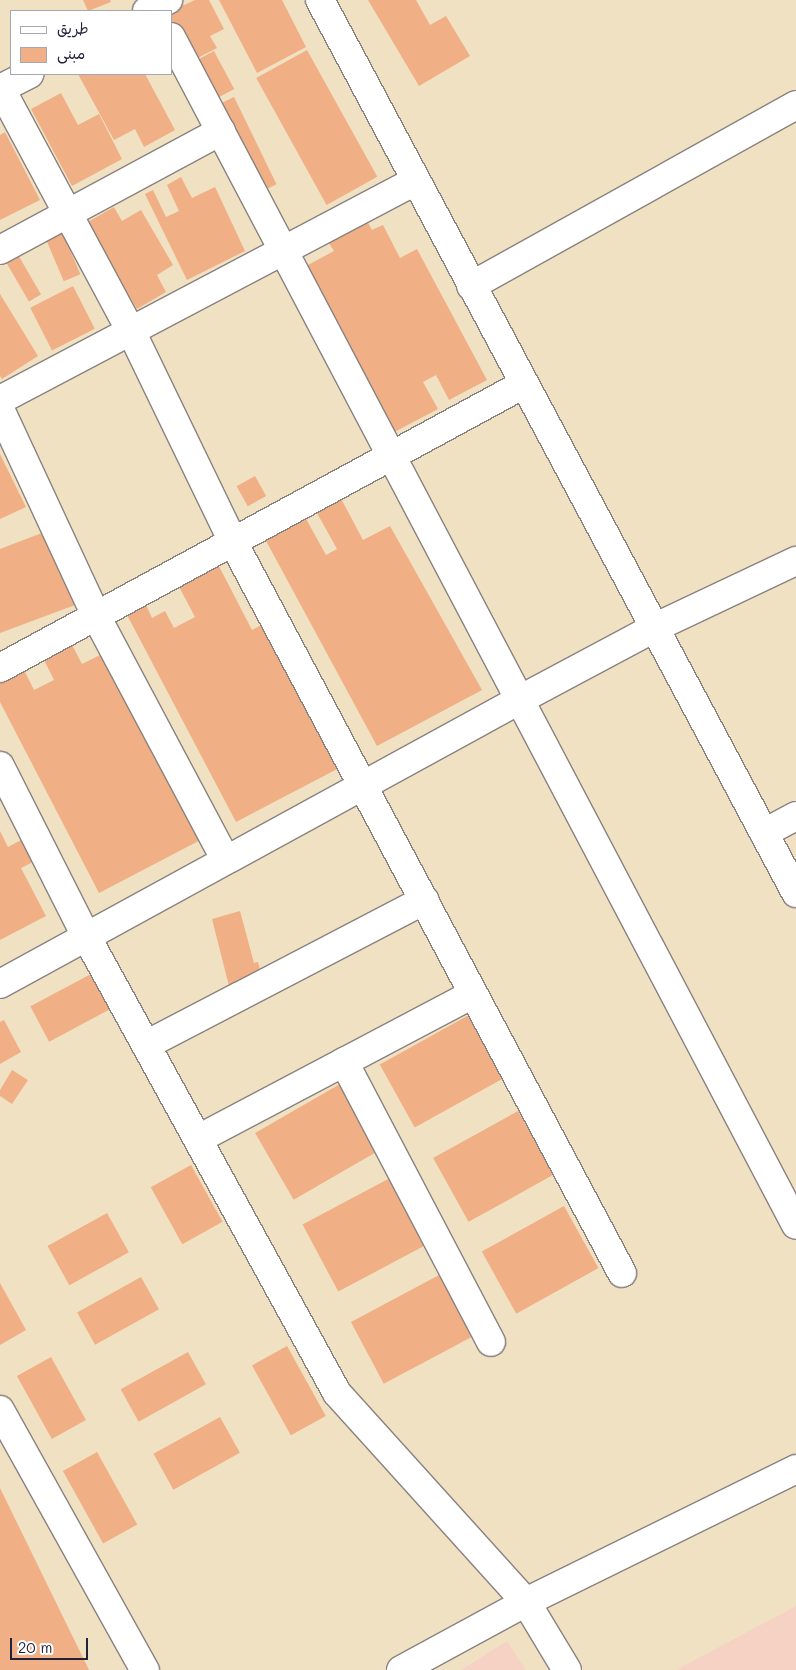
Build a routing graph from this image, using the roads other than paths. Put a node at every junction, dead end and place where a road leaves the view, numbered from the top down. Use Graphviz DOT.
graph roads {
  1 [pos="320,0"];
  2 [pos="172,39"];
  3 [pos="27,75"];
  4 [pos="1,89"];
  5 [pos="796,105"];
  6 [pos="221,131"];
  7 [pos="415,181"];
  8 [pos="68,213"];
  9 [pos="284,248"];
  10 [pos="0,250"];
  11 [pos="471,286"];
  12 [pos="131,331"];
  13 [pos="524,384"];
  14 [pos="0,400"];
  15 [pos="0,410"];
  16 [pos="390,455"];
  17 [pos="233,542"];
  18 [pos="796,560"];
  19 [pos="96,616"];
  20 [pos="654,628"];
  21 [pos="0,668"];
  22 [pos="521,699"];
  23 [pos="0,766"];
  24 [pos="363,786"];
  25 [pos="796,816"];
  26 [pos="764,833"];
  27 [pos="226,860"];
  28 [pos="796,893"];
  29 [pos="424,900"];
  30 [pos="86,936"];
  31 [pos="0,984"];
  32 [pos="474,994"];
  33 [pos="146,1045"];
  34 [pos="344,1062"];
  35 [pos="198,1139"];
  36 [pos="796,1226"];
  37 [pos="622,1273"];
  38 [pos="492,1342"];
  39 [pos="0,1410"];
  40 [pos="796,1469"];
  41 [pos="526,1602"];
  42 [pos="145,1670"];
  43 [pos="401,1670"];
  44 [pos="567,1670"];
  1 -- 7 [label="street"];
  2 -- 6 [label="street"];
  3 -- 4 [label="street"];
  4 -- 8 [label="street"];
  5 -- 11 [label="street"];
  6 -- 8 [label="street"];
  6 -- 9 [label="street"];
  7 -- 9 [label="street"];
  7 -- 11 [label="street"];
  8 -- 10 [label="street"];
  8 -- 12 [label="street"];
  9 -- 12 [label="street"];
  9 -- 16 [label="street"];
  11 -- 13 [label="street"];
  12 -- 14 [label="street"];
  12 -- 17 [label="street"];
  13 -- 16 [label="street"];
  13 -- 20 [label="street"];
  15 -- 19 [label="street"];
  16 -- 17 [label="street"];
  16 -- 22 [label="street"];
  17 -- 19 [label="street"];
  17 -- 24 [label="street"];
  18 -- 20 [label="street"];
  19 -- 21 [label="street"];
  19 -- 27 [label="street"];
  20 -- 22 [label="street"];
  20 -- 26 [label="street"];
  22 -- 24 [label="street"];
  22 -- 36 [label="street"];
  23 -- 30 [label="street"];
  24 -- 27 [label="street"];
  24 -- 29 [label="street"];
  25 -- 26 [label="street"];
  26 -- 28 [label="street"];
  27 -- 30 [label="street"];
  29 -- 32 [label="street"];
  29 -- 33 [label="street"];
  30 -- 31 [label="street"];
  30 -- 33 [label="street"];
  32 -- 34 [label="street"];
  32 -- 37 [label="street"];
  33 -- 35 [label="street"];
  34 -- 35 [label="street"];
  34 -- 38 [label="street"];
  35 -- 41 [label="street"];
  39 -- 42 [label="street"];
  40 -- 41 [label="street"];
  41 -- 43 [label="street"];
  41 -- 44 [label="street"];
}
